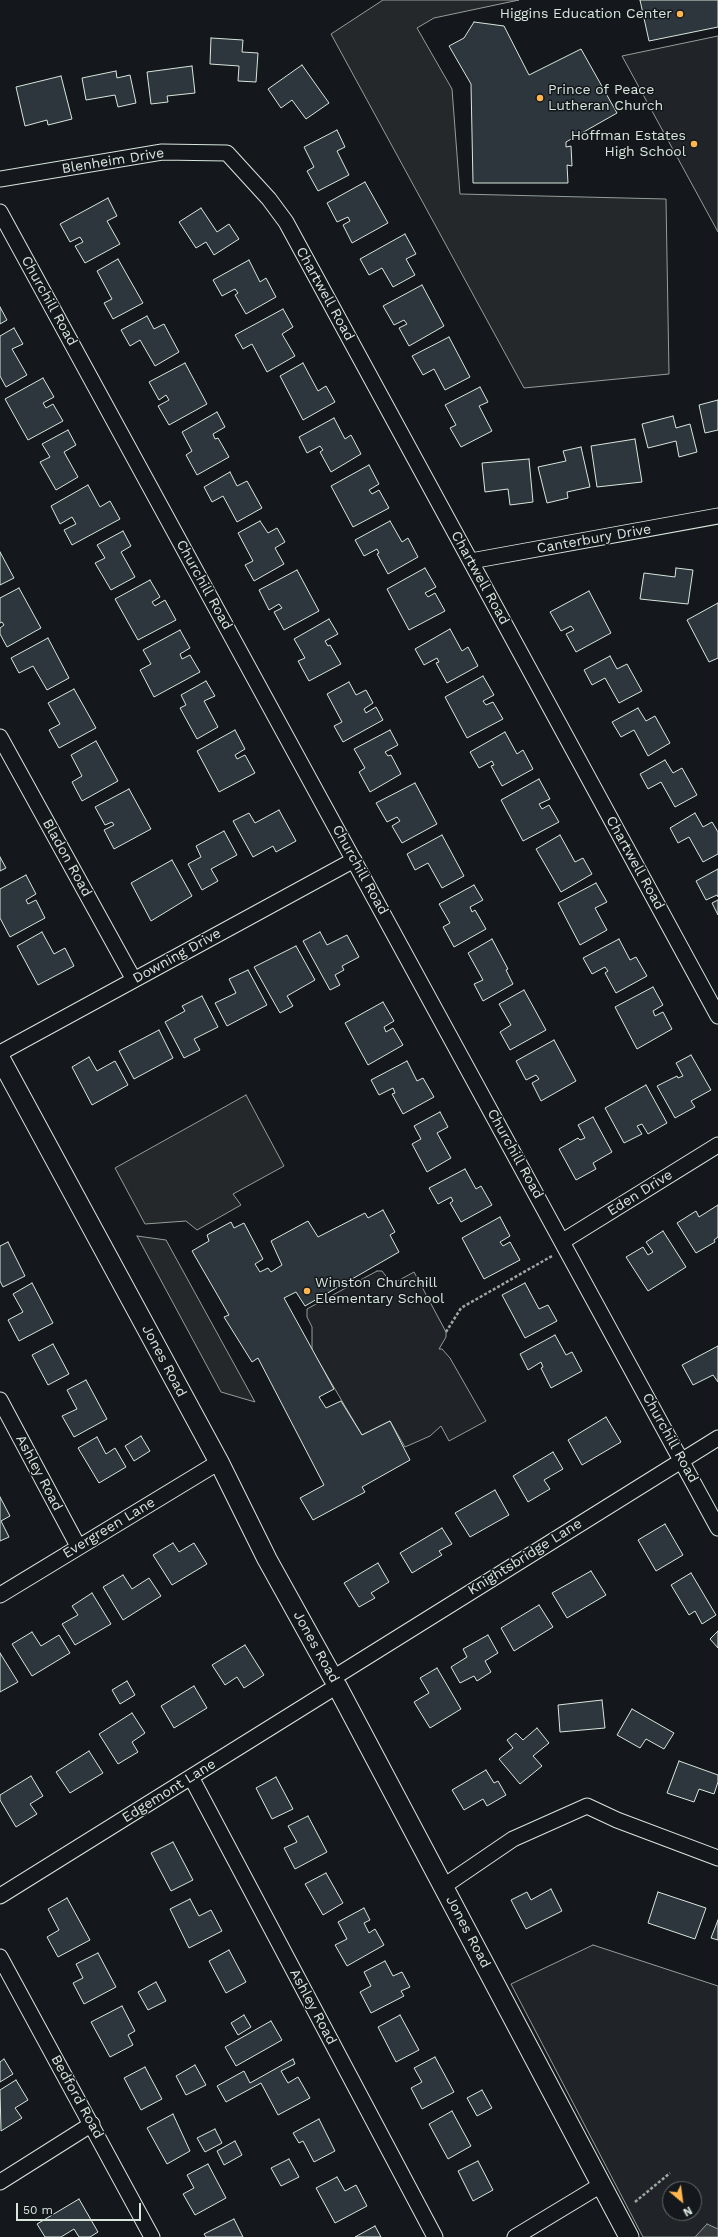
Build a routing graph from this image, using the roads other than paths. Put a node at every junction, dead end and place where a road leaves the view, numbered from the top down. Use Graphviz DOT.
graph roads {
  1 [pos="227,152"];
  2 [pos="0,179"];
  3 [pos="0,212"];
  4 [pos="718,516"];
  5 [pos="471,561"];
  6 [pos="0,737"];
  7 [pos="354,860"];
  8 [pos="134,980"];
  9 [pos="718,1016"];
  10 [pos="0,1053"];
  11 [pos="0,1058"];
  12 [pos="718,1145"];
  13 [pos="565,1245"];
  14 [pos="0,1400"];
  15 [pos="718,1438"];
  16 [pos="682,1460"];
  17 [pos="219,1462"];
  18 [pos="718,1528"];
  19 [pos="78,1546"];
  20 [pos="0,1594"];
  21 [pos="335,1682"];
  22 [pos="191,1777"];
  23 [pos="718,1858"];
  24 [pos="444,1886"];
  25 [pos="0,1896"];
  26 [pos="0,1957"];
  27 [pos="92,2124"];
  28 [pos="0,2182"];
  29 [pos="601,2185"];
  30 [pos="152,2237"];
  31 [pos="435,2237"];
  32 [pos="515,2237"];
  33 [pos="629,2237"];
  1 -- 2 [label="street, Blenheim Drive"];
  1 -- 5 [label="street, Chartwell Road"];
  3 -- 7 [label="street, Churchill Road"];
  4 -- 5 [label="street, Canterbury Drive"];
  5 -- 9 [label="street, Chartwell Road"];
  6 -- 8 [label="street, Bladon Road"];
  7 -- 8 [label="street, Downing Drive"];
  7 -- 13 [label="street, Churchill Road"];
  8 -- 10 [label="street, Downing Drive"];
  11 -- 17 [label="street, Jones Road"];
  12 -- 13 [label="street, Eden Drive"];
  13 -- 16 [label="street, Churchill Road"];
  14 -- 19 [label="street, Ashley Road"];
  15 -- 16 [label="street, Knightsbridge Lane"];
  16 -- 18 [label="street, Churchill Road"];
  16 -- 21 [label="street, Knightsbridge Lane"];
  17 -- 19 [label="street, Evergreen Lane"];
  17 -- 21 [label="street, Jones Road"];
  19 -- 20 [label="street, Evergreen Lane"];
  21 -- 22 [label="street, Edgemont Lane"];
  21 -- 24 [label="street, Jones Road"];
  22 -- 25 [label="street, Edgemont Lane"];
  22 -- 31 [label="street, Ashley Road"];
  23 -- 24 [label="street"];
  24 -- 29 [label="street, Jones Road"];
  26 -- 27 [label="street, Bedford Road"];
  27 -- 28 [label="street"];
  27 -- 30 [label="street, Bedford Road"];
  29 -- 32 [label="street"];
  29 -- 33 [label="street, Jones Road"];
}
